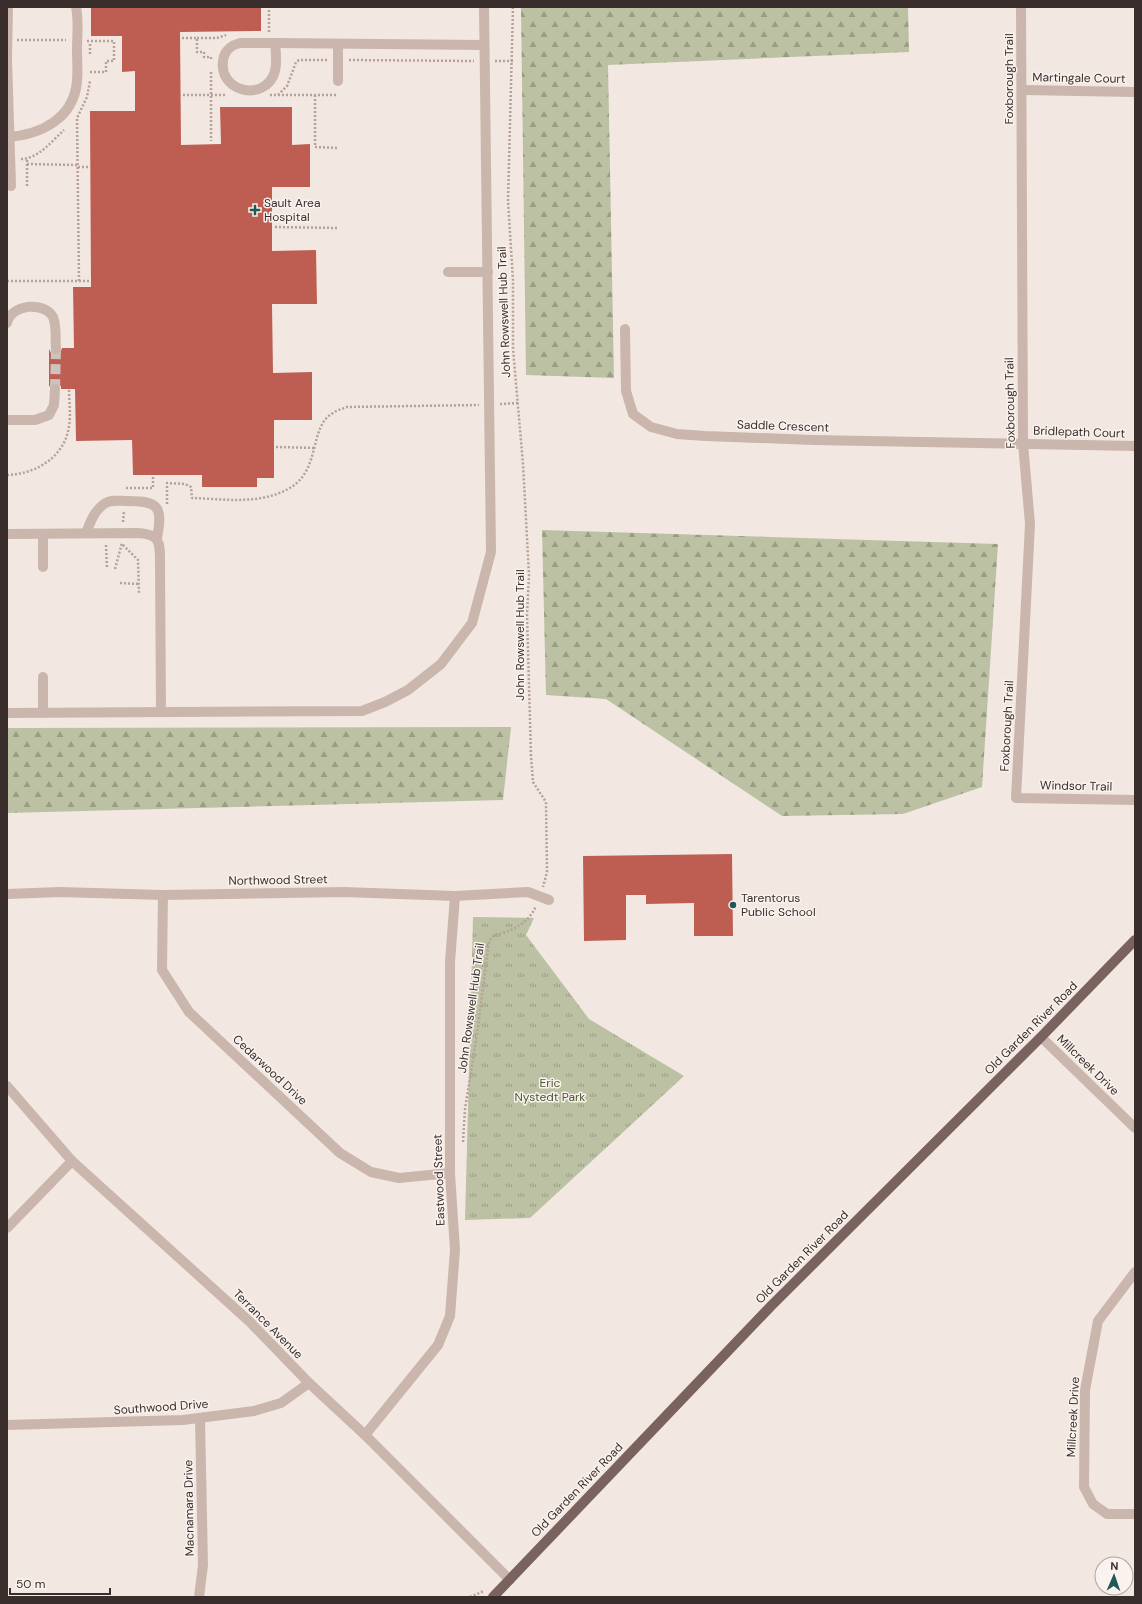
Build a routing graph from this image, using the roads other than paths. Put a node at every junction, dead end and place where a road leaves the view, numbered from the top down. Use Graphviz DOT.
graph roads {
  1 [pos="8,7"];
  2 [pos="76,7"];
  3 [pos="484,7"];
  4 [pos="1022,7"];
  5 [pos="7,40"];
  6 [pos="272,43"];
  7 [pos="338,44"];
  8 [pos="484,45"];
  9 [pos="7,59"];
  10 [pos="338,81"];
  11 [pos="1022,90"];
  12 [pos="1135,92"];
  13 [pos="8,137"];
  14 [pos="11,186"];
  15 [pos="448,272"];
  16 [pos="488,272"];
  17 [pos="7,323"];
  18 [pos="625,329"];
  19 [pos="56,349"];
  20 [pos="56,389"];
  21 [pos="7,420"];
  22 [pos="1023,443"];
  23 [pos="1135,446"];
  24 [pos="86,533"];
  25 [pos="7,534"];
  26 [pos="43,534"];
  27 [pos="157,538"];
  28 [pos="43,567"];
  29 [pos="43,677"];
  30 [pos="161,712"];
  31 [pos="7,713"];
  32 [pos="43,713"];
  33 [pos="1016,798"];
  34 [pos="1135,800"];
  35 [pos="7,894"];
  36 [pos="163,895"];
  37 [pos="455,896"];
  38 [pos="544,898"];
  39 [pos="1135,940"];
  40 [pos="1041,1037"];
  41 [pos="7,1086"];
  42 [pos="1135,1128"];
  43 [pos="72,1161"];
  44 [pos="450,1173"];
  45 [pos="7,1228"];
  46 [pos="1135,1272"];
  47 [pos="308,1383"];
  48 [pos="200,1418"];
  49 [pos="7,1425"];
  50 [pos="365,1435"];
  51 [pos="1135,1514"];
  52 [pos="510,1580"];
  53 [pos="199,1597"];
  54 [pos="493,1597"];
  1 -- 5 [label="street"];
  2 -- 13 [label="street"];
  3 -- 8 [label="street"];
  4 -- 11 [label="street, Foxborough Trail"];
  5 -- 9 [label="street"];
  6 -- 6 [label="street"];
  6 -- 7 [label="street"];
  7 -- 8 [label="street"];
  7 -- 10 [label="street"];
  8 -- 16 [label="street"];
  9 -- 13 [label="street"];
  11 -- 12 [label="street, Martingale Court"];
  11 -- 22 [label="street, Foxborough Trail"];
  13 -- 14 [label="street"];
  15 -- 16 [label="street"];
  16 -- 30 [label="street"];
  17 -- 19 [label="street"];
  18 -- 22 [label="street, Saddle Crescent"];
  20 -- 21 [label="street"];
  22 -- 23 [label="street, Bridlepath Court"];
  22 -- 33 [label="street, Foxborough Trail"];
  24 -- 26 [label="street"];
  24 -- 27 [label="street"];
  24 -- 27 [label="street"];
  25 -- 26 [label="street"];
  26 -- 28 [label="street"];
  27 -- 30 [label="street"];
  29 -- 32 [label="street"];
  30 -- 32 [label="street"];
  31 -- 32 [label="street"];
  33 -- 34 [label="street, Windsor Trail"];
  35 -- 36 [label="street, Northwood Street"];
  36 -- 37 [label="street, Northwood Street"];
  36 -- 44 [label="street, Cedarwood Drive"];
  37 -- 38 [label="street, Northwood Street"];
  37 -- 44 [label="street, Eastwood Street"];
  39 -- 40 [label="main road, Old Garden River Road"];
  40 -- 42 [label="street, Millcreek Drive"];
  40 -- 52 [label="main road, Old Garden River Road"];
  41 -- 43 [label="street, Terrance Avenue"];
  43 -- 45 [label="street"];
  43 -- 47 [label="street, Terrance Avenue"];
  44 -- 50 [label="street, Eastwood Street"];
  46 -- 51 [label="street, Millcreek Drive"];
  47 -- 48 [label="street, Southwood Drive"];
  47 -- 50 [label="street, Terrance Avenue"];
  48 -- 49 [label="street, Southwood Drive"];
  48 -- 53 [label="street, Macnamara Drive"];
  50 -- 52 [label="street, Terrance Avenue"];
  52 -- 54 [label="main road, Old Garden River Road"];
}
